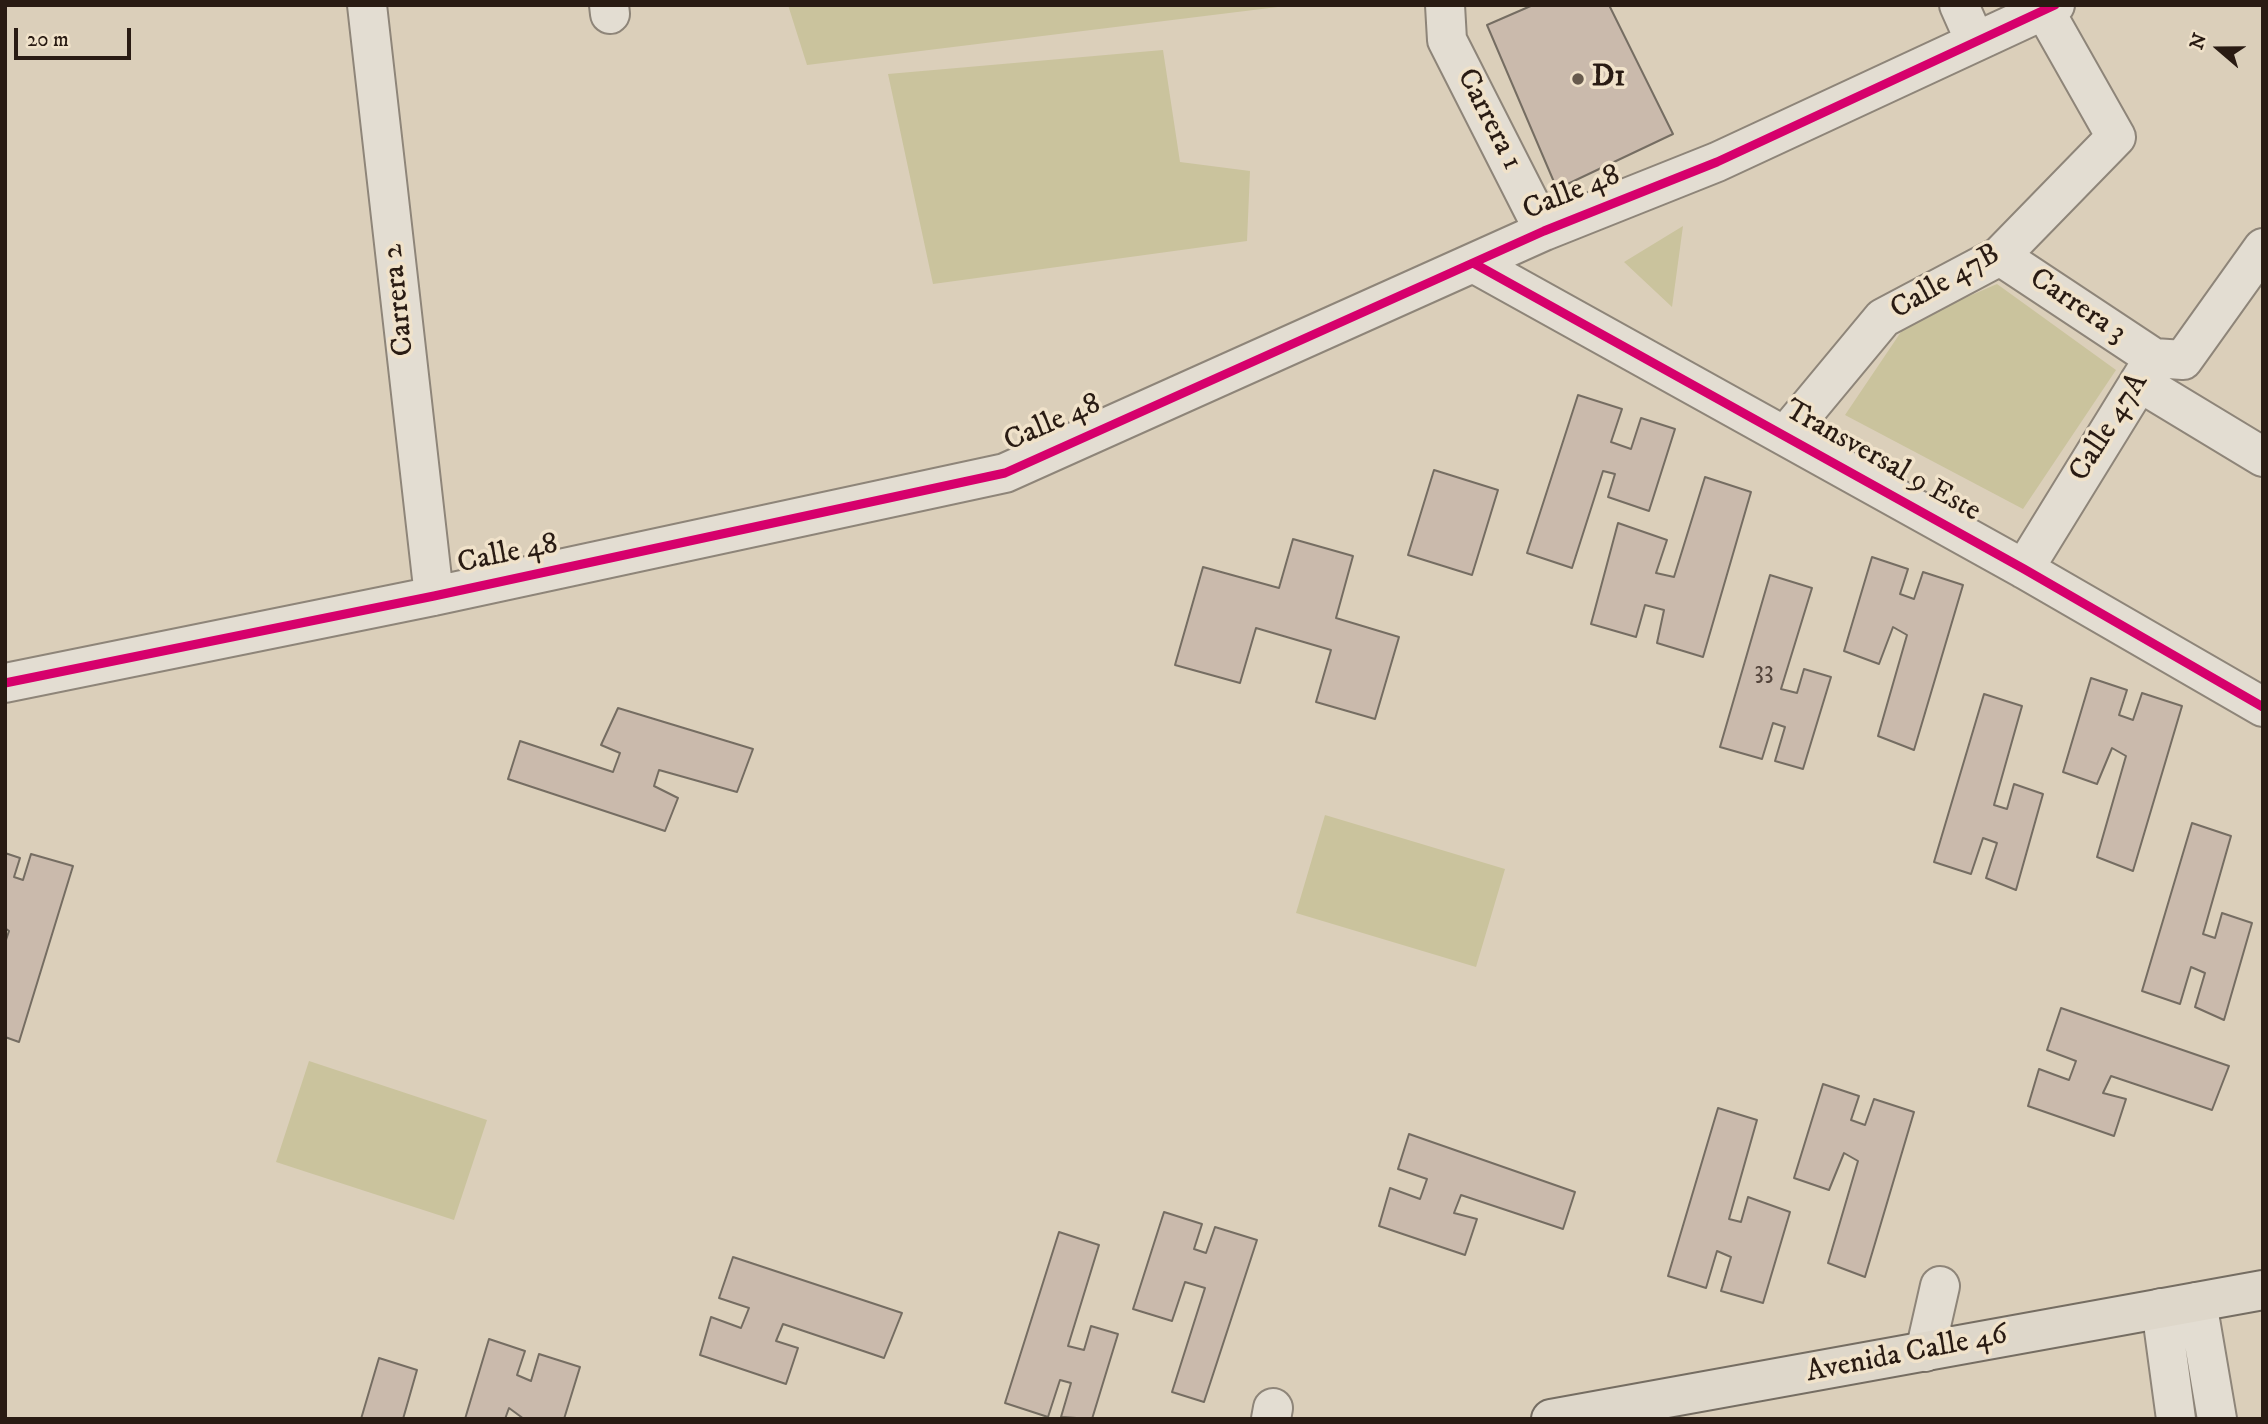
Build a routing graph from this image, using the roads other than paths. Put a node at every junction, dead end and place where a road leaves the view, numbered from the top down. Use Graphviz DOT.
graph roads {
  1 [pos="367,5"];
  2 [pos="1445,5"];
  3 [pos="1959,5"];
  4 [pos="2049,7"];
  5 [pos="1975,41"];
  6 [pos="1544,230"];
  7 [pos="2263,248"];
  8 [pos="2000,256"];
  9 [pos="1475,264"];
  10 [pos="2146,370"];
  11 [pos="1785,436"];
  12 [pos="2263,457"];
  13 [pos="2024,569"];
  14 [pos="434,596"];
  15 [pos="5,683"];
  16 [pos="2263,707"];
  17 [pos="1940,1286"];
  18 [pos="2263,1290"];
  19 [pos="2179,1305"];
  20 [pos="1925,1352"];
  21 [pos="1686,1408"];
  22 [pos="1550,1419"];
  23 [pos="2176,1419"];
  24 [pos="2217,1419"];
  1 -- 14 [label="street, Carrera 2"];
  2 -- 6 [label="street, Carrera 1"];
  3 -- 5 [label="street"];
  4 -- 5 [label="street, Calle 48"];
  4 -- 8 [label="street, Calle 47B"];
  5 -- 6 [label="street, Calle 48"];
  6 -- 9 [label="street, Calle 48"];
  7 -- 10 [label="street, Calle 47A"];
  8 -- 10 [label="street, Carrera 3"];
  8 -- 11 [label="street, Calle 47B"];
  9 -- 11 [label="street, Transversal 9 Este"];
  9 -- 14 [label="street, Calle 48"];
  10 -- 12 [label="street, Carrera 3"];
  10 -- 13 [label="street, Calle 47A"];
  11 -- 13 [label="street, Transversal 9 Este"];
  13 -- 16 [label="street, Transversal 9 Este"];
  14 -- 15 [label="street, Calle 48"];
  17 -- 20 [label="street"];
  18 -- 19 [label="main road, Avenida Calle 46"];
  19 -- 20 [label="main road, Avenida Calle 46"];
  19 -- 23 [label="street"];
  19 -- 24 [label="street"];
  20 -- 21 [label="main road, Avenida Calle 46"];
  21 -- 22 [label="main road, Avenida Calle 46"];
}
